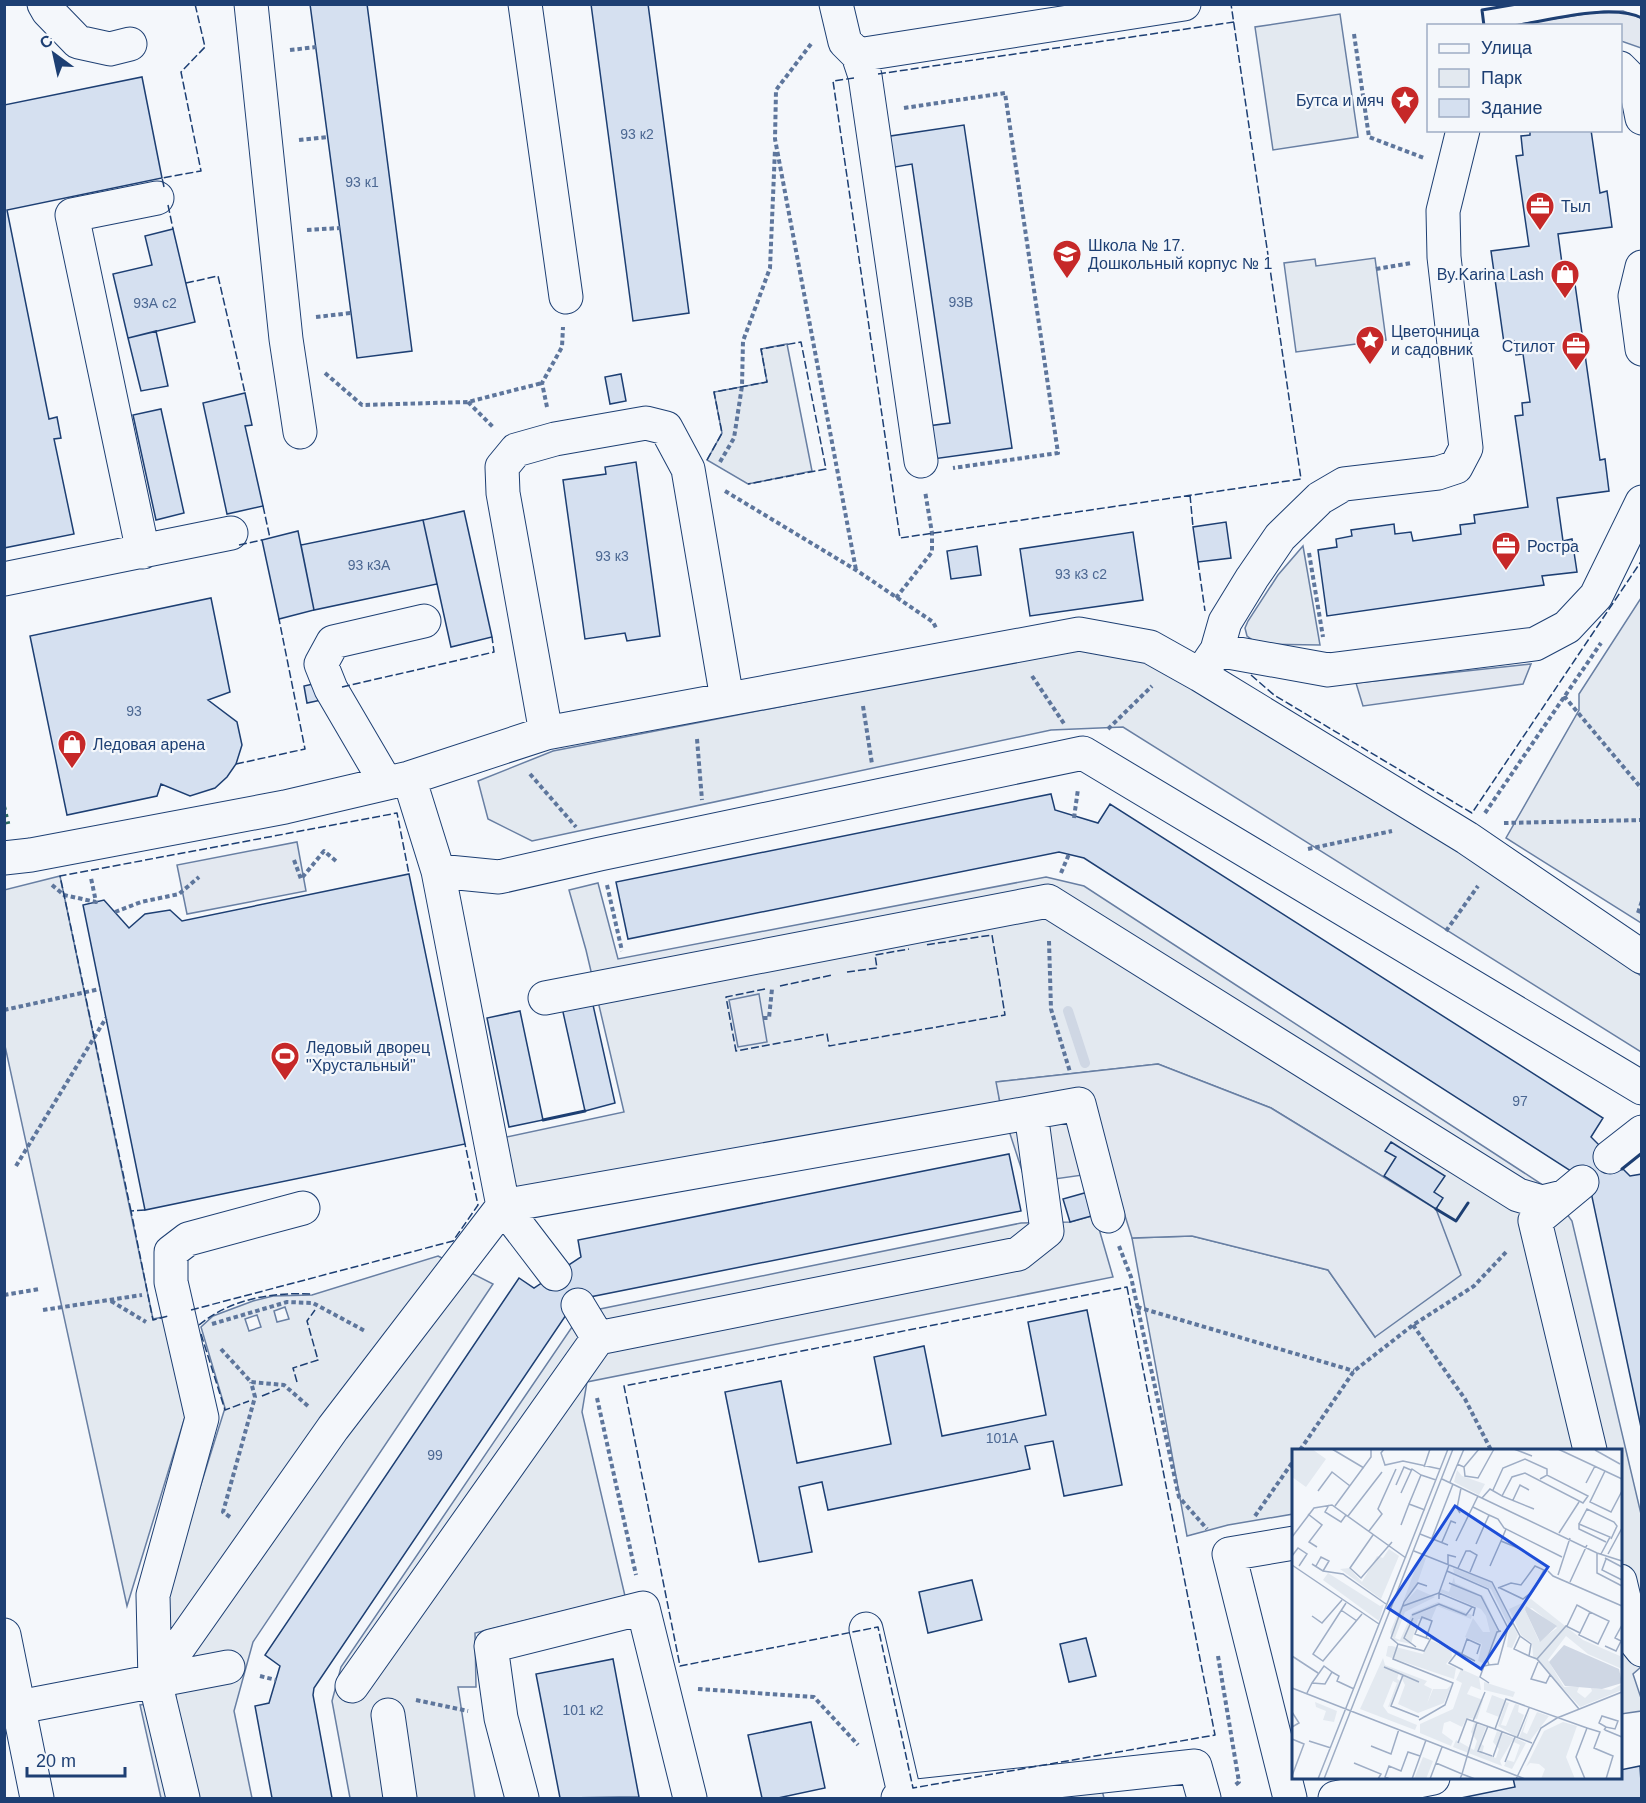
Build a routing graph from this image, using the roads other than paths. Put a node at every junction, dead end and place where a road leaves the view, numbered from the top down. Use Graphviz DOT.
graph roads {
  1 [pos="44,4"];
  2 [pos="251,4"];
  3 [pos="525,4"];
  4 [pos="836,4"];
  5 [pos="1184,4"];
  6 [pos="130,44"];
  7 [pos="858,55"];
  8 [pos="1622,70"];
  9 [pos="1641,118"];
  10 [pos="1462,132"];
  11 [pos="157,198"];
  12 [pos="1641,267"];
  13 [pos="566,297"];
  14 [pos="1641,349"];
  15 [pos="300,432"];
  16 [pos="922,467"];
  17 [pos="1641,502"];
  18 [pos="231,533"];
  19 [pos="143,552"];
  20 [pos="4,579"];
  21 [pos="424,621"];
  22 [pos="1198,662"];
  23 [pos="727,699"];
  24 [pos="546,733"];
  25 [pos="398,781"];
  26 [pos="4,858"];
  27 [pos="438,871"];
  28 [pos="1641,957"];
  29 [pos="545,998"];
  30 [pos="1641,1088"];
  31 [pos="1031,1113"];
  32 [pos="1641,1132"];
  33 [pos="1610,1157"];
  34 [pos="503,1206"];
  35 [pos="303,1208"];
  36 [pos="1108,1216"];
  37 [pos="555,1274"];
  38 [pos="578,1305"];
  39 [pos="598,1338"];
  40 [pos="1590,1449"];
  41 [pos="1292,1543"];
  42 [pos="1622,1589"];
  43 [pos="866,1629"];
  44 [pos="4,1635"];
  45 [pos="1641,1650"];
  46 [pos="228,1667"];
  47 [pos="155,1681"];
  48 [pos="352,1686"];
  49 [pos="19,1707"];
  50 [pos="398,1707"];
  51 [pos="1428,1779"];
  52 [pos="37,1798"];
  53 [pos="183,1798"];
  54 [pos="400,1798"];
  55 [pos="522,1798"];
  56 [pos="690,1798"];
  57 [pos="902,1798"];
  58 [pos="1204,1798"];
  59 [pos="1290,1798"];
  60 [pos="1335,1798"];
  1 -- 6 [label="main road"];
  2 -- 15 [label="main road"];
  3 -- 13 [label="main road"];
  4 -- 7 [label="main road"];
  5 -- 7 [label="main road"];
  7 -- 16 [label="main road"];
  8 -- 9 [label="main road"];
  10 -- 22 [label="main road"];
  11 -- 19 [label="main road"];
  12 -- 14 [label="main road"];
  17 -- 22 [label="main road"];
  18 -- 19 [label="main road"];
  19 -- 20 [label="main road"];
  21 -- 25 [label="main road"];
  22 -- 23 [label="main road"];
  22 -- 28 [label="main road"];
  23 -- 24 [label="main road"];
  23 -- 24 [label="main road"];
  24 -- 25 [label="main road"];
  25 -- 26 [label="main road"];
  25 -- 27 [label="main road"];
  27 -- 30 [label="main road"];
  27 -- 34 [label="main road"];
  29 -- 40 [label="main road"];
  31 -- 34 [label="main road"];
  31 -- 36 [label="main road"];
  31 -- 39 [label="main road"];
  32 -- 33 [label="main road"];
  34 -- 37 [label="main road"];
  34 -- 47 [label="main road"];
  35 -- 47 [label="main road"];
  38 -- 39 [label="main road"];
  39 -- 48 [label="main road"];
  41 -- 59 [label="main road"];
  42 -- 45 [label="main road"];
  43 -- 57 [label="main road"];
  44 -- 49 [label="main road"];
  46 -- 47 [label="main road"];
  47 -- 49 [label="main road"];
  47 -- 53 [label="main road"];
  49 -- 52 [label="main road"];
  50 -- 54 [label="main road"];
  51 -- 60 [label="main road"];
  55 -- 56 [label="main road"];
  57 -- 58 [label="main road"];
}
